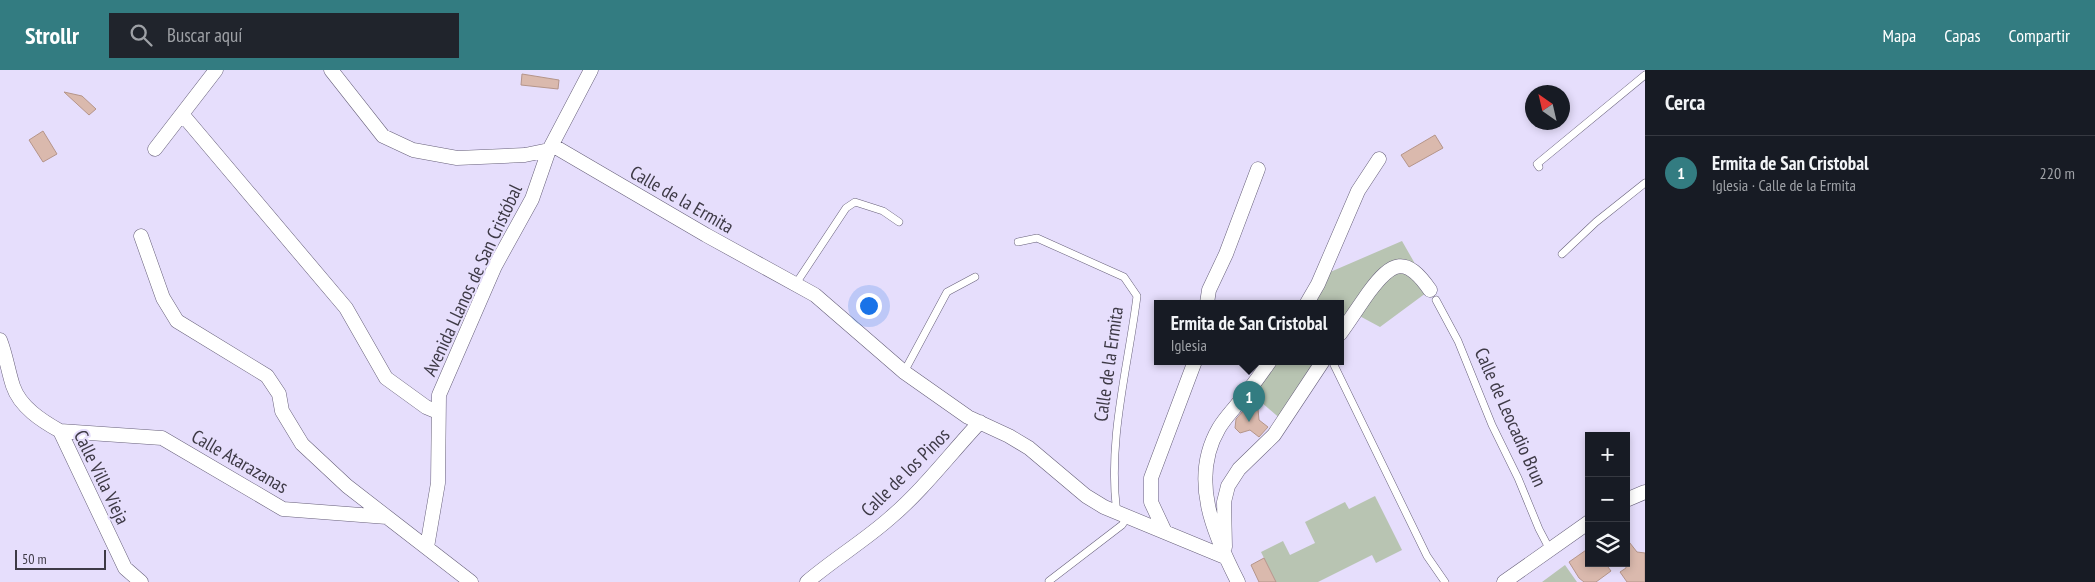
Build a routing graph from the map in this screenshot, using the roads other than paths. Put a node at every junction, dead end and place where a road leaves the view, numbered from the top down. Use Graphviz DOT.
graph roads {
  1 [pos="216,70"];
  2 [pos="330,70"];
  3 [pos="591,70"];
  4 [pos="1645,75"];
  5 [pos="182,114"];
  6 [pos="551,147"];
  7 [pos="155,149"];
  8 [pos="1380,159"];
  9 [pos="1539,168"];
  10 [pos="1258,169"];
  11 [pos="1645,182"];
  12 [pos="899,222"];
  13 [pos="141,236"];
  14 [pos="1018,242"];
  15 [pos="1562,254"];
  16 [pos="976,277"];
  17 [pos="794,285"];
  18 [pos="1433,295"];
  19 [pos="1207,300"];
  20 [pos="1309,300"];
  21 [pos="1344,328"];
  22 [pos="0,340"];
  23 [pos="1193,365"];
  24 [pos="1267,365"];
  25 [pos="1327,365"];
  26 [pos="1330,365"];
  27 [pos="904,372"];
  28 [pos="438,412"];
  29 [pos="980,422"];
  30 [pos="60,431"];
  31 [pos="1645,492"];
  32 [pos="1630,498"];
  33 [pos="1122,516"];
  34 [pos="387,517"];
  35 [pos="1585,525"];
  36 [pos="1165,532"];
  37 [pos="427,546"];
  38 [pos="1550,550"];
  39 [pos="1225,558"];
  40 [pos="1049,581"];
  41 [pos="141,582"];
  42 [pos="471,582"];
  43 [pos="807,582"];
  44 [pos="1238,582"];
  45 [pos="1445,582"];
  46 [pos="1504,582"];
  1 -- 5 [label="street"];
  2 -- 6 [label="street"];
  3 -- 6 [label="street, Avenida Llanos de San Cristóbal"];
  4 -- 9 [label="lane"];
  5 -- 7 [label="street"];
  5 -- 28 [label="street"];
  6 -- 17 [label="street, Calle de la Ermita"];
  6 -- 28 [label="street, Avenida Llanos de San Cristóbal"];
  8 -- 20 [label="street"];
  10 -- 19 [label="street"];
  11 -- 15 [label="lane"];
  12 -- 17 [label="lane"];
  13 -- 34 [label="street"];
  14 -- 33 [label="lane, Calle de la Ermita"];
  16 -- 27 [label="lane"];
  17 -- 27 [label="street, Calle de la Ermita"];
  18 -- 21 [label="street"];
  18 -- 38 [label="lane, Calle de Leocadio Brun"];
  22 -- 30 [label="street, Calle Villa Vieja"];
  23 -- 36 [label="street"];
  24 -- 39 [label="street"];
  25 -- 39 [label="street"];
  26 -- 45 [label="lane"];
  27 -- 29 [label="street, Calle de la Ermita"];
  28 -- 37 [label="street, Avenida Llanos de San Cristóbal"];
  29 -- 33 [label="street, Calle de la Ermita"];
  29 -- 43 [label="street, Calle de los Pinos"];
  30 -- 34 [label="street, Calle Atarazanas"];
  30 -- 41 [label="street, Calle Villa Vieja"];
  31 -- 32 [label="street"];
  33 -- 36 [label="street, Calle de la Ermita"];
  33 -- 40 [label="lane"];
  34 -- 37 [label="street"];
  35 -- 38 [label="street"];
  36 -- 39 [label="street, Calle de la Ermita"];
  37 -- 42 [label="street"];
  38 -- 46 [label="street"];
  39 -- 44 [label="street"];
}
